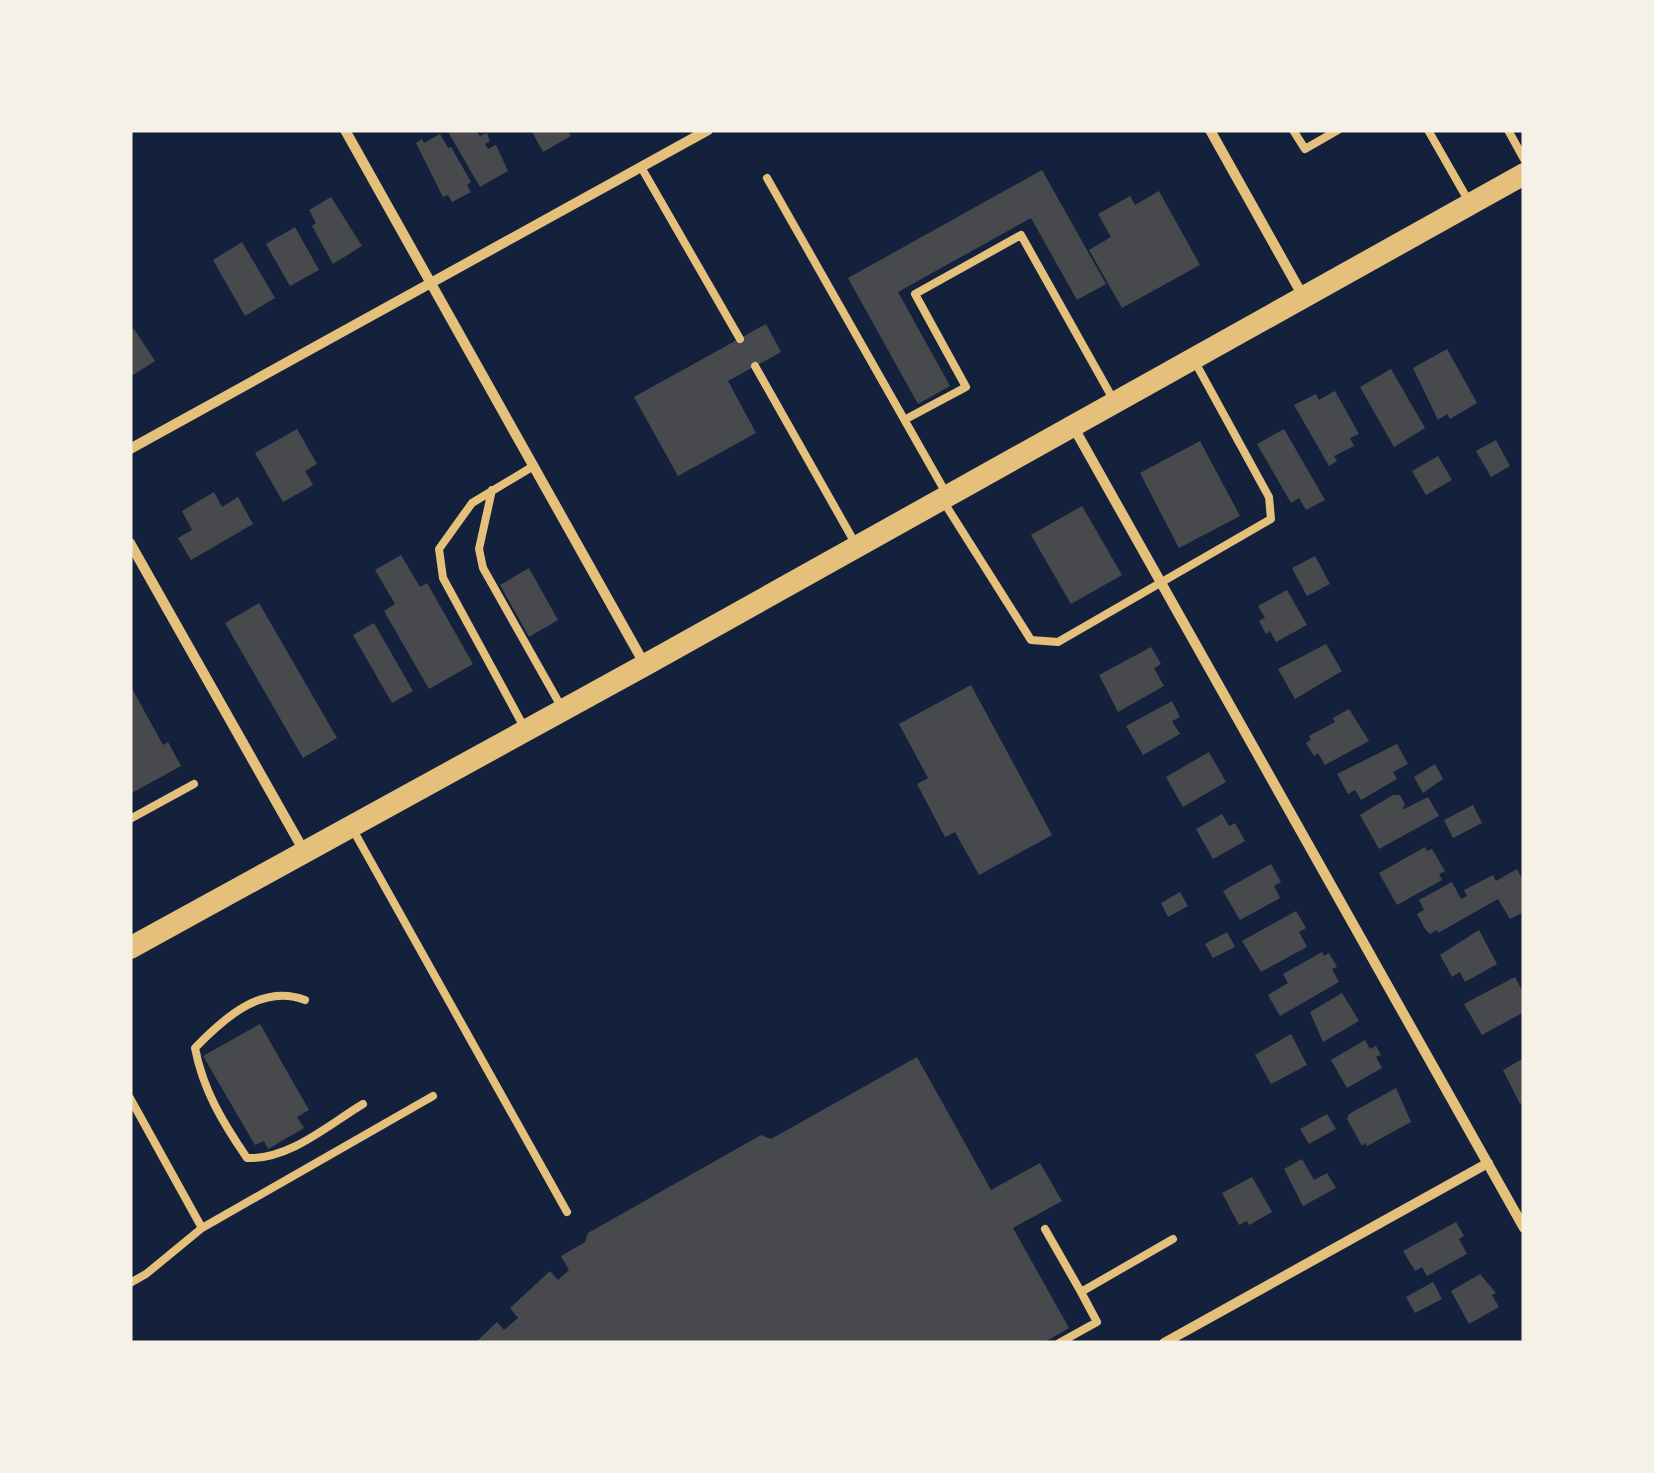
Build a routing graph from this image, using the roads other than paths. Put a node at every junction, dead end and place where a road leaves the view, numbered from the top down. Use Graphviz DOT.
graph roads {
  1 [pos="345,130"];
  2 [pos="708,130"];
  3 [pos="1210,130"];
  4 [pos="1293,130"];
  5 [pos="1338,130"];
  6 [pos="1428,130"];
  7 [pos="1508,130"];
  8 [pos="1524,159"];
  9 [pos="641,167"];
  10 [pos="1524,174"];
  11 [pos="766,178"];
  12 [pos="1471,205"];
  13 [pos="431,283"];
  14 [pos="1304,298"];
  15 [pos="740,338"];
  16 [pos="1194,359"];
  17 [pos="755,366"];
  18 [pos="1116,403"];
  19 [pos="906,419"];
  20 [pos="1073,427"];
  21 [pos="130,448"];
  22 [pos="532,467"];
  23 [pos="492,490"];
  24 [pos="945,498"];
  25 [pos="130,543"];
  26 [pos="857,547"];
  27 [pos="1160,581"];
  28 [pos="644,666"];
  29 [pos="564,710"];
  30 [pos="527,730"];
  31 [pos="194,784"];
  32 [pos="130,819"];
  33 [pos="350,825"];
  34 [pos="304,851"];
  35 [pos="130,948"];
  36 [pos="305,1000"];
  37 [pos="433,1096"];
  38 [pos="130,1098"];
  39 [pos="363,1104"];
  40 [pos="1488,1163"];
  41 [pos="567,1212"];
  42 [pos="202,1228"];
  43 [pos="1045,1228"];
  44 [pos="1524,1228"];
  45 [pos="1173,1239"];
  46 [pos="130,1284"];
  47 [pos="1081,1292"];
  48 [pos="1060,1343"];
  49 [pos="1164,1343"];
  1 -- 13 [label="street"];
  2 -- 9 [label="street"];
  3 -- 14 [label="street"];
  4 -- 5 [label="lane"];
  6 -- 12 [label="lane"];
  7 -- 8 [label="lane"];
  9 -- 13 [label="street"];
  9 -- 15 [label="lane"];
  10 -- 12 [label="main road"];
  11 -- 19 [label="lane"];
  12 -- 14 [label="main road"];
  13 -- 21 [label="street"];
  13 -- 22 [label="street"];
  14 -- 16 [label="main road"];
  16 -- 18 [label="main road"];
  16 -- 27 [label="lane"];
  17 -- 26 [label="lane"];
  18 -- 19 [label="lane"];
  18 -- 20 [label="main road"];
  19 -- 24 [label="lane"];
  20 -- 24 [label="main road"];
  20 -- 27 [label="street"];
  22 -- 23 [label="lane"];
  22 -- 28 [label="street"];
  23 -- 29 [label="lane"];
  23 -- 30 [label="lane"];
  24 -- 26 [label="main road"];
  24 -- 27 [label="lane"];
  25 -- 34 [label="street"];
  26 -- 28 [label="main road"];
  27 -- 40 [label="street"];
  28 -- 29 [label="main road"];
  29 -- 30 [label="main road"];
  30 -- 33 [label="main road"];
  31 -- 32 [label="lane"];
  33 -- 34 [label="main road"];
  33 -- 41 [label="lane"];
  34 -- 35 [label="main road"];
  36 -- 39 [label="lane"];
  37 -- 42 [label="lane"];
  38 -- 42 [label="lane"];
  40 -- 44 [label="street"];
  40 -- 49 [label="street"];
  42 -- 46 [label="lane"];
  43 -- 47 [label="lane"];
  45 -- 47 [label="lane"];
  47 -- 48 [label="lane"];
}
